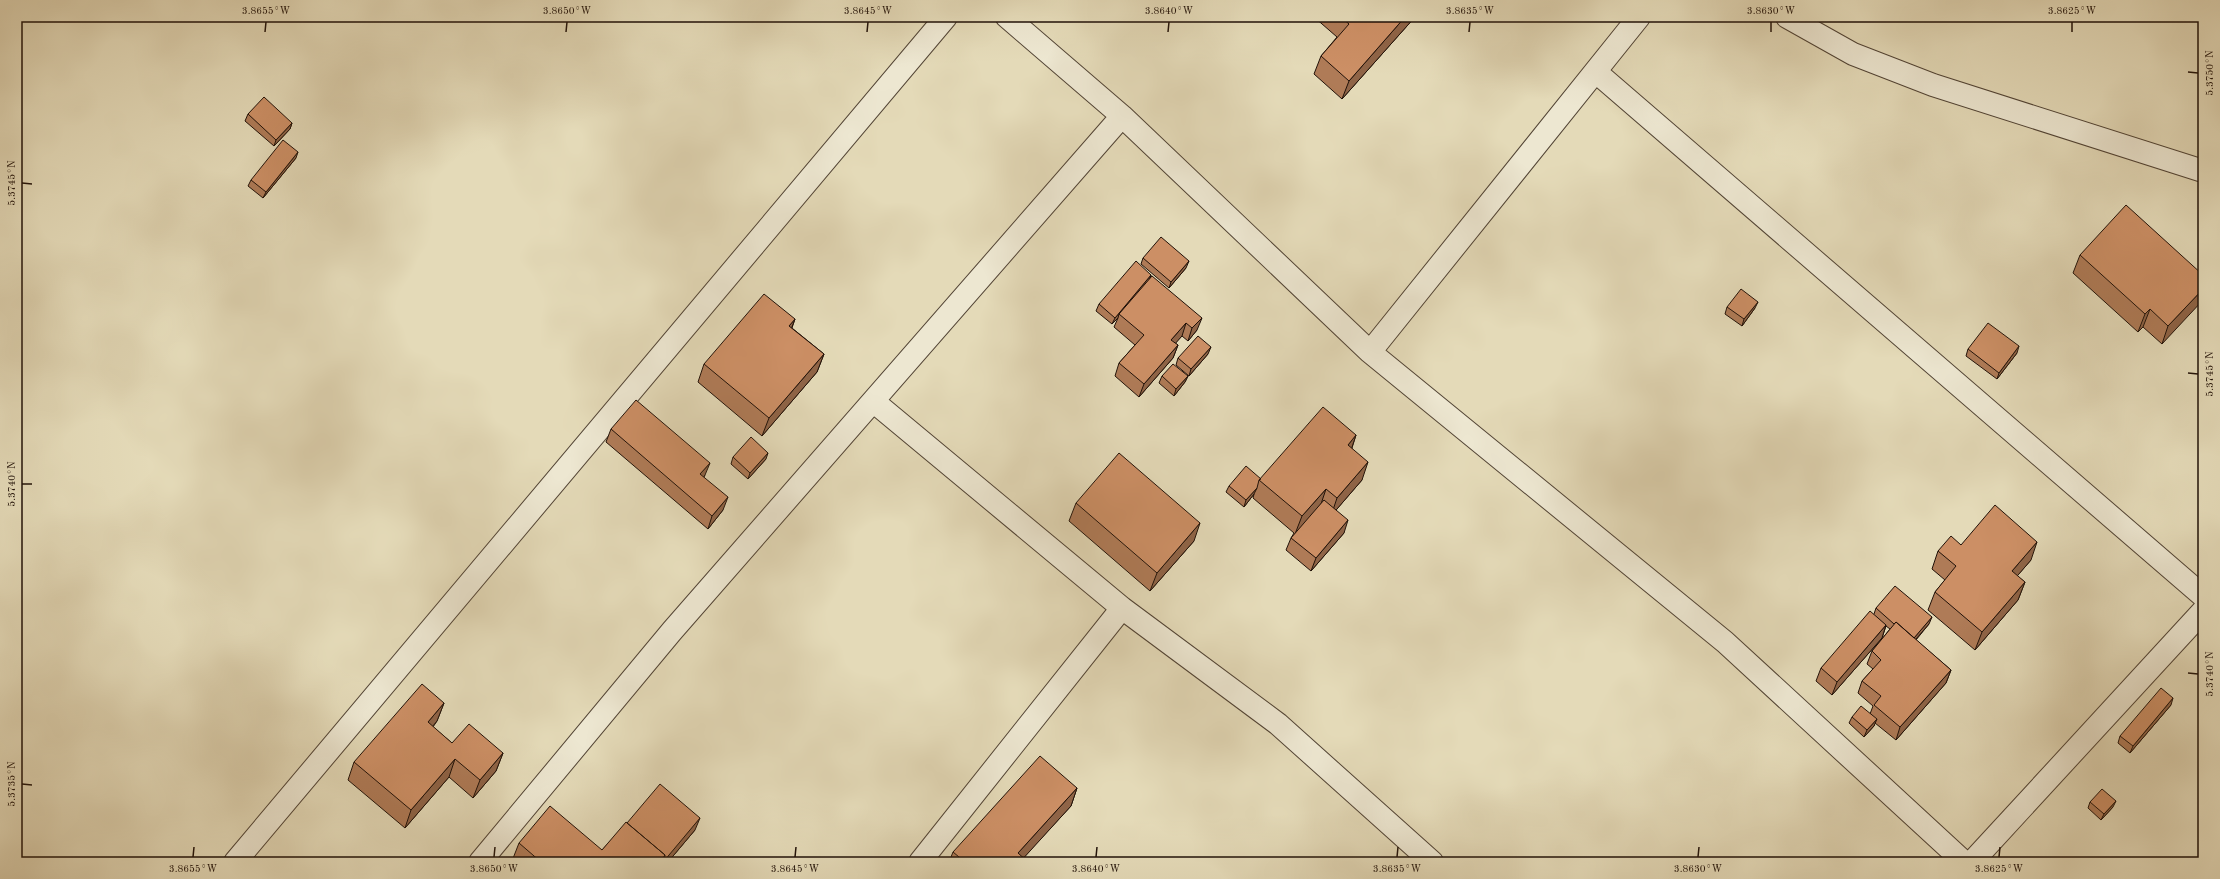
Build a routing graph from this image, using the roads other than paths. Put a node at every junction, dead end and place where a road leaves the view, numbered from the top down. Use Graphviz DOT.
graph roads {
  1 [pos="946,17"];
  2 [pos="1007,17"];
  3 [pos="1638,17"];
  4 [pos="1787,17"];
  5 [pos="1596,72"];
  6 [pos="1122,116"];
  7 [pos="2203,171"];
  8 [pos="1370,352"];
  9 [pos="873,401"];
  10 [pos="2203,596"];
  11 [pos="1122,608"];
  12 [pos="2203,611"];
  13 [pos="235,862"];
  14 [pos="480,862"];
  15 [pos="920,862"];
  16 [pos="1432,862"];
  17 [pos="1964,862"];
  18 [pos="1972,862"];
  1 -- 13 [label="street"];
  2 -- 6 [label="street"];
  3 -- 5 [label="street"];
  4 -- 7 [label="street"];
  5 -- 8 [label="street"];
  5 -- 10 [label="street"];
  6 -- 8 [label="street"];
  6 -- 9 [label="street"];
  8 -- 17 [label="street"];
  9 -- 11 [label="street"];
  9 -- 14 [label="street"];
  11 -- 15 [label="street"];
  11 -- 16 [label="street"];
  12 -- 18 [label="street"];
}
